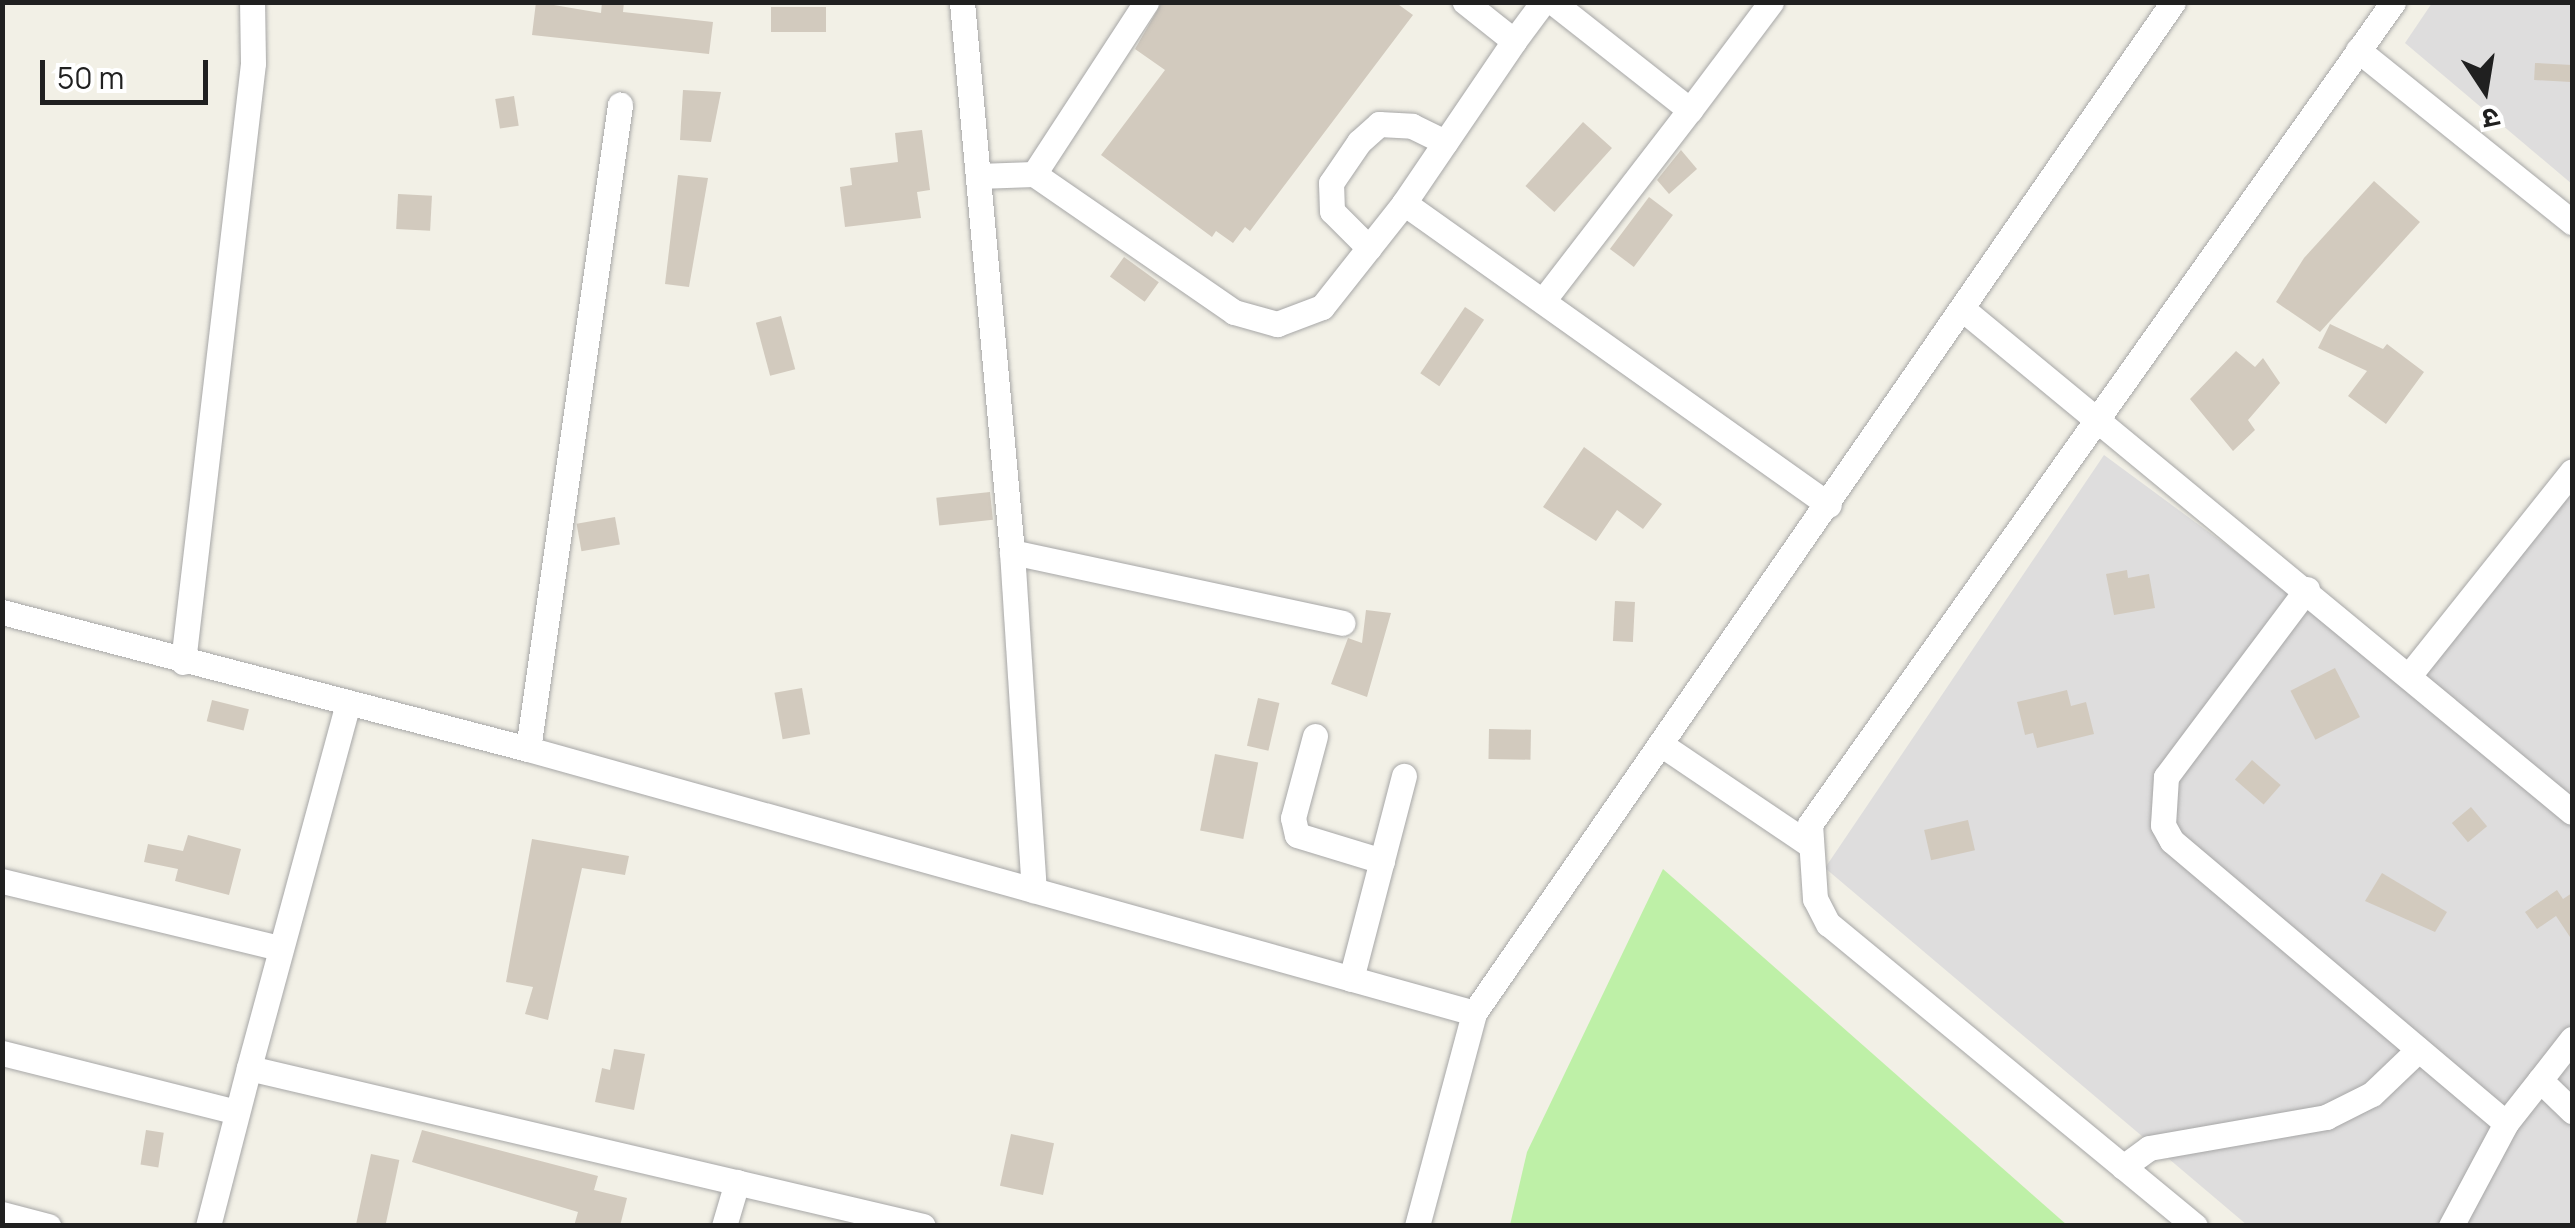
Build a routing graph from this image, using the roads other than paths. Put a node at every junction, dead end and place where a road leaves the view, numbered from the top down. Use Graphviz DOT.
graph roads {
  1 [pos="252,2"];
  2 [pos="962,2"];
  3 [pos="1146,2"];
  4 [pos="1465,2"];
  5 [pos="1543,2"];
  6 [pos="1553,2"];
  7 [pos="1771,2"];
  8 [pos="2173,2"];
  9 [pos="2393,2"];
  10 [pos="1514,41"];
  11 [pos="2358,50"];
  12 [pos="620,106"];
  13 [pos="1690,110"];
  14 [pos="1446,142"];
  15 [pos="1034,174"];
  16 [pos="978,176"];
  17 [pos="1404,203"];
  18 [pos="2572,222"];
  19 [pos="1369,248"];
  20 [pos="1545,298"];
  21 [pos="1965,311"];
  22 [pos="2098,419"];
  23 [pos="2572,471"];
  24 [pos="1829,506"];
  25 [pos="1012,552"];
  26 [pos="2307,589"];
  27 [pos="2,612"];
  28 [pos="1342,623"];
  29 [pos="183,662"];
  30 [pos="2410,673"];
  31 [pos="348,703"];
  32 [pos="1316,736"];
  33 [pos="1662,745"];
  34 [pos="528,749"];
  35 [pos="1404,776"];
  36 [pos="2572,812"];
  37 [pos="1810,846"];
  38 [pos="1382,861"];
  39 [pos="2,881"];
  40 [pos="1034,890"];
  41 [pos="278,948"];
  42 [pos="1351,979"];
  43 [pos="1474,1013"];
  44 [pos="2572,1038"];
  45 [pos="2418,1050"];
  46 [pos="2,1053"];
  47 [pos="249,1068"];
  48 [pos="2540,1080"];
  49 [pos="2572,1110"];
  50 [pos="238,1112"];
  51 [pos="2506,1123"];
  52 [pos="2123,1166"];
  53 [pos="736,1182"];
  54 [pos="2,1214"];
  55 [pos="48,1226"];
  56 [pos="208,1226"];
  57 [pos="724,1226"];
  58 [pos="923,1226"];
  59 [pos="1417,1226"];
  60 [pos="2195,1226"];
  61 [pos="2451,1226"];
  1 -- 29 [label="street"];
  2 -- 16 [label="street"];
  3 -- 15 [label="street"];
  4 -- 10 [label="street"];
  5 -- 10 [label="street"];
  6 -- 13 [label="street"];
  7 -- 13 [label="street"];
  8 -- 21 [label="street"];
  9 -- 11 [label="street"];
  10 -- 14 [label="street"];
  11 -- 18 [label="street"];
  11 -- 22 [label="street"];
  12 -- 34 [label="street"];
  13 -- 20 [label="street"];
  14 -- 17 [label="street"];
  14 -- 19 [label="street"];
  15 -- 16 [label="street"];
  15 -- 19 [label="street"];
  16 -- 25 [label="street"];
  17 -- 19 [label="street"];
  17 -- 20 [label="street"];
  20 -- 24 [label="street"];
  21 -- 22 [label="street"];
  21 -- 24 [label="street"];
  22 -- 26 [label="street"];
  22 -- 37 [label="street"];
  23 -- 30 [label="street"];
  24 -- 33 [label="street"];
  25 -- 28 [label="street"];
  25 -- 40 [label="street"];
  26 -- 30 [label="street"];
  26 -- 45 [label="street"];
  27 -- 29 [label="street"];
  29 -- 31 [label="street"];
  30 -- 36 [label="street"];
  31 -- 34 [label="street"];
  31 -- 41 [label="street"];
  32 -- 38 [label="street"];
  33 -- 37 [label="street"];
  33 -- 43 [label="street"];
  34 -- 40 [label="street"];
  35 -- 38 [label="street"];
  37 -- 52 [label="street"];
  38 -- 42 [label="street"];
  39 -- 41 [label="street"];
  40 -- 42 [label="street"];
  41 -- 47 [label="street"];
  42 -- 43 [label="street"];
  43 -- 59 [label="street"];
  44 -- 48 [label="street"];
  45 -- 51 [label="street"];
  45 -- 52 [label="street"];
  46 -- 50 [label="street"];
  47 -- 50 [label="street"];
  47 -- 53 [label="street"];
  48 -- 49 [label="street"];
  48 -- 51 [label="street"];
  50 -- 56 [label="street"];
  51 -- 61 [label="street"];
  52 -- 60 [label="street"];
  53 -- 57 [label="street"];
  53 -- 58 [label="street"];
  54 -- 55 [label="street"];
}
